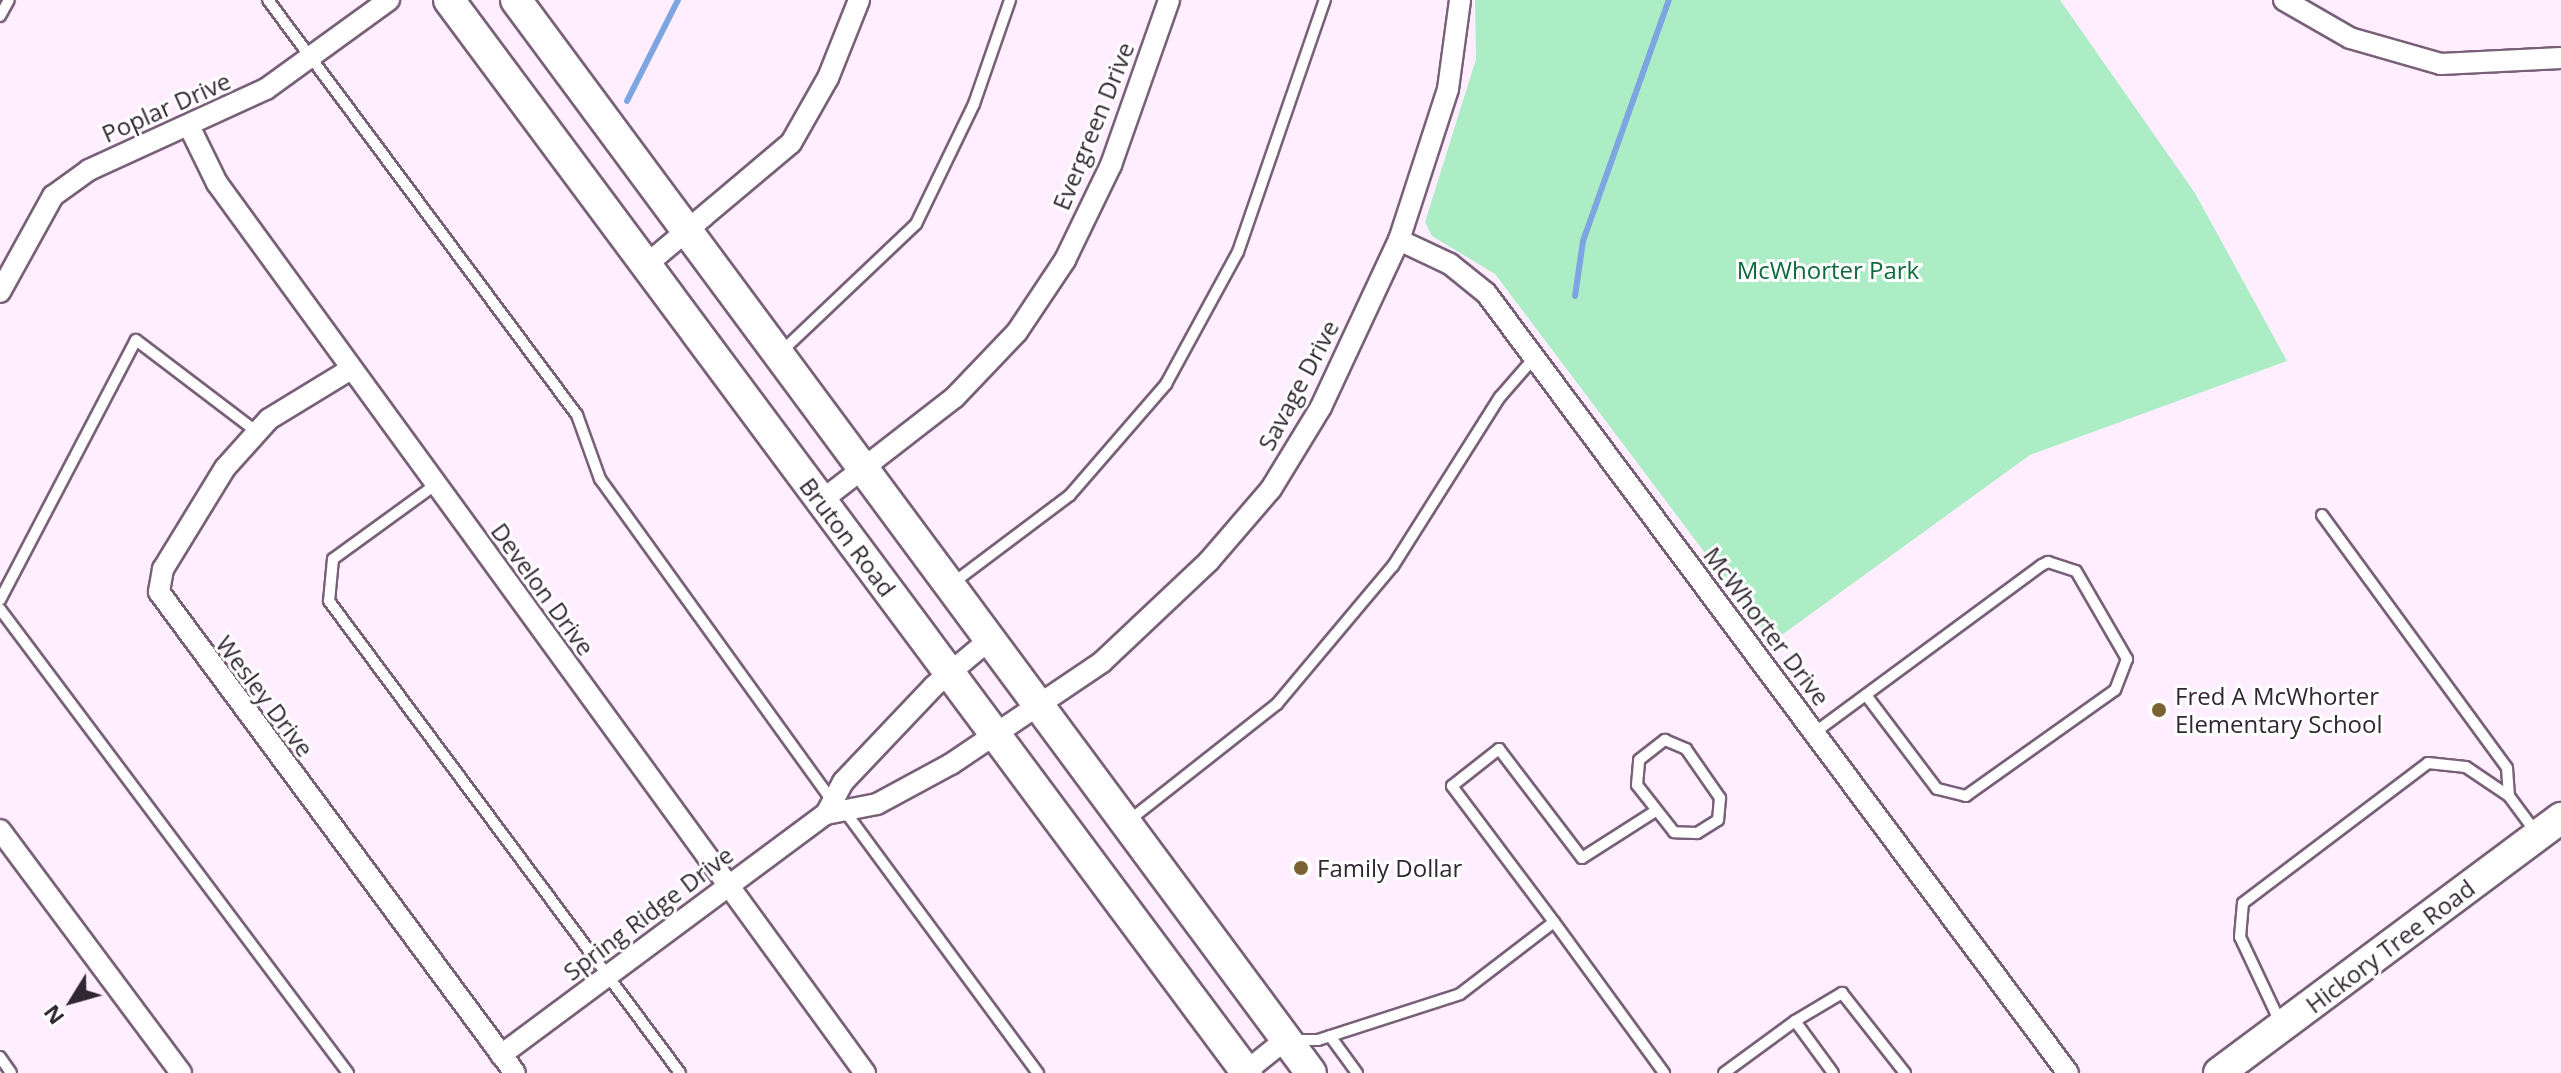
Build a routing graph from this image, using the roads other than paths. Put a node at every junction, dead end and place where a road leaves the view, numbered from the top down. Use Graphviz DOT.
graph roads {
  1 [pos="9,0"];
  2 [pos="268,0"];
  3 [pos="389,0"];
  4 [pos="449,0"];
  5 [pos="516,0"];
  6 [pos="859,0"];
  7 [pos="1010,0"];
  8 [pos="1169,0"];
  9 [pos="1325,0"];
  10 [pos="1460,0"];
  11 [pos="2284,0"];
  12 [pos="0,16"];
  13 [pos="312,56"];
  14 [pos="2561,58"];
  15 [pos="190,128"];
  16 [pos="689,233"];
  17 [pos="1399,240"];
  18 [pos="646,265"];
  19 [pos="0,292"];
  20 [pos="778,355"];
  21 [pos="1534,358"];
  22 [pos="351,369"];
  23 [pos="257,432"];
  24 [pos="862,468"];
  25 [pos="435,485"];
  26 [pos="821,501"];
  27 [pos="2322,515"];
  28 [pos="949,585"];
  29 [pos="0,600"];
  30 [pos="0,609"];
  31 [pos="989,640"];
  32 [pos="948,672"];
  33 [pos="1866,695"];
  34 [pos="1038,705"];
  35 [pos="1814,733"];
  36 [pos="995,734"];
  37 [pos="2509,796"];
  38 [pos="834,808"];
  39 [pos="1654,812"];
  40 [pos="1125,823"];
  41 [pos="2549,827"];
  42 [pos="0,830"];
  43 [pos="728,886"];
  44 [pos="1554,922"];
  45 [pos="610,974"];
  46 [pos="1795,1021"];
  47 [pos="2283,1026"];
  48 [pos="1330,1036"];
  49 [pos="1285,1040"];
  50 [pos="501,1055"];
  51 [pos="0,1057"];
  52 [pos="11,1073"];
  53 [pos="181,1073"];
  54 [pos="348,1073"];
  55 [pos="515,1073"];
  56 [pos="680,1073"];
  57 [pos="865,1073"];
  58 [pos="1038,1073"];
  59 [pos="1245,1073"];
  60 [pos="1311,1073"];
  61 [pos="1357,1073"];
  62 [pos="1664,1073"];
  63 [pos="1724,1073"];
  64 [pos="1833,1073"];
  65 [pos="1905,1073"];
  66 [pos="2068,1073"];
  67 [pos="2219,1073"];
  1 -- 12 [label="lane"];
  2 -- 13 [label="lane"];
  3 -- 13 [label="street, Poplar Drive"];
  4 -- 18 [label="main road, Bruton Road"];
  5 -- 16 [label="main road"];
  6 -- 16 [label="street"];
  7 -- 20 [label="lane"];
  8 -- 24 [label="street, Evergreen Drive"];
  9 -- 28 [label="lane"];
  10 -- 17 [label="street, Savage Drive"];
  11 -- 14 [label="street"];
  13 -- 15 [label="street, Poplar Drive"];
  13 -- 38 [label="lane"];
  15 -- 19 [label="street, Poplar Drive"];
  15 -- 22 [label="street, Develon Drive"];
  16 -- 18 [label="street"];
  16 -- 20 [label="main road"];
  17 -- 21 [label="street, McWhorter Drive"];
  17 -- 34 [label="street, Savage Drive"];
  18 -- 26 [label="main road, Bruton Road"];
  20 -- 24 [label="main road"];
  21 -- 35 [label="street, McWhorter Drive"];
  21 -- 40 [label="lane"];
  22 -- 23 [label="street, Wesley Drive"];
  22 -- 25 [label="street, Develon Drive"];
  23 -- 29 [label="lane"];
  23 -- 50 [label="street, Wesley Drive"];
  24 -- 26 [label="street, Evergreen Drive"];
  24 -- 28 [label="main road"];
  25 -- 43 [label="street, Develon Drive"];
  25 -- 45 [label="lane"];
  26 -- 32 [label="main road, Bruton Road"];
  27 -- 37 [label="lane"];
  28 -- 31 [label="main road"];
  30 -- 54 [label="lane"];
  31 -- 32 [label="street, Spring Ridge Drive"];
  31 -- 34 [label="main road"];
  32 -- 36 [label="main road, Bruton Road"];
  32 -- 38 [label="street, Spring Ridge Drive"];
  33 -- 33 [label="lane"];
  33 -- 35 [label="lane"];
  34 -- 36 [label="street, Spring Ridge Drive"];
  34 -- 40 [label="main road"];
  35 -- 66 [label="street, McWhorter Drive"];
  36 -- 38 [label="street, Spring Ridge Drive"];
  36 -- 59 [label="main road, Bruton Road"];
  37 -- 41 [label="lane"];
  37 -- 47 [label="lane"];
  38 -- 43 [label="street, Spring Ridge Drive"];
  38 -- 58 [label="lane"];
  39 -- 39 [label="lane"];
  39 -- 44 [label="lane"];
  40 -- 49 [label="main road"];
  41 -- 47 [label="main road, Hickory Tree Road"];
  42 -- 53 [label="street"];
  43 -- 45 [label="street, Spring Ridge Drive"];
  43 -- 57 [label="street, Develon Drive"];
  44 -- 48 [label="lane"];
  44 -- 62 [label="lane"];
  45 -- 50 [label="street, Spring Ridge Drive"];
  45 -- 56 [label="lane"];
  46 -- 63 [label="lane"];
  46 -- 64 [label="lane"];
  46 -- 65 [label="lane"];
  47 -- 67 [label="main road, Hickory Tree Road"];
  48 -- 49 [label="lane"];
  48 -- 61 [label="lane"];
  49 -- 59 [label="street"];
  49 -- 60 [label="main road"];
  50 -- 55 [label="street, Wesley Drive"];
  51 -- 52 [label="lane"];
}
